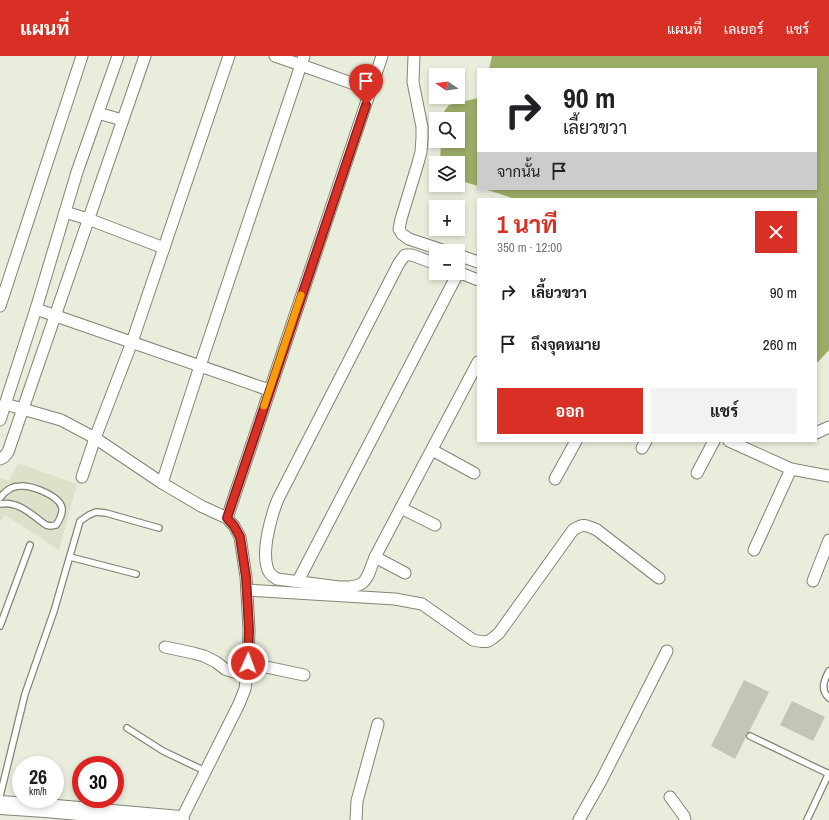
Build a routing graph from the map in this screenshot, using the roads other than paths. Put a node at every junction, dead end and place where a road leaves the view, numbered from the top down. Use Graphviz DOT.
graph roads {
  1 [pos="82,56"];
  2 [pos="118,56"];
  3 [pos="145,56"];
  4 [pos="228,56"];
  5 [pos="275,56"];
  6 [pos="382,56"];
  7 [pos="414,56"];
  8 [pos="303,60"];
  9 [pos="370,90"];
  10 [pos="98,113"];
  11 [pos="122,120"];
  12 [pos="65,212"];
  13 [pos="88,219"];
  14 [pos="429,246"];
  15 [pos="164,248"];
  16 [pos="465,257"];
  17 [pos="429,261"];
  18 [pos="477,262"];
  19 [pos="465,275"];
  20 [pos="454,280"];
  21 [pos="477,280"];
  22 [pos="1,300"];
  23 [pos="36,309"];
  24 [pos="55,316"];
  25 [pos="132,342"];
  26 [pos="477,364"];
  27 [pos="200,366"];
  28 [pos="269,390"];
  29 [pos="5,404"];
  30 [pos="22,408"];
  31 [pos="0,420"];
  32 [pos="829,427"];
  33 [pos="817,433"];
  34 [pos="95,438"];
  35 [pos="575,442"];
  36 [pos="713,442"];
  37 [pos="732,442"];
  38 [pos="432,450"];
  39 [pos="0,459"];
  40 [pos="791,468"];
  41 [pos="474,472"];
  42 [pos="697,472"];
  43 [pos="829,476"];
  44 [pos="82,477"];
  45 [pos="556,479"];
  46 [pos="162,483"];
  47 [pos="0,498"];
  48 [pos="0,504"];
  49 [pos="401,508"];
  50 [pos="227,518"];
  51 [pos="435,525"];
  52 [pos="159,528"];
  53 [pos="829,540"];
  54 [pos="30,545"];
  55 [pos="754,550"];
  56 [pos="70,557"];
  57 [pos="375,557"];
  58 [pos="405,573"];
  59 [pos="136,574"];
  60 [pos="659,578"];
  61 [pos="298,581"];
  62 [pos="812,581"];
  63 [pos="246,590"];
  64 [pos="0,626"];
  65 [pos="165,647"];
  66 [pos="667,651"];
  67 [pos="248,663"];
  68 [pos="829,671"];
  69 [pos="304,675"];
  70 [pos="246,676"];
  71 [pos="829,698"];
  72 [pos="378,724"];
  73 [pos="127,728"];
  74 [pos="750,736"];
  75 [pos="205,771"];
  76 [pos="829,774"];
  77 [pos="0,796"];
  78 [pos="670,797"];
  79 [pos="0,805"];
  80 [pos="0,817"];
  81 [pos="180,820"];
  82 [pos="356,820"];
  83 [pos="579,820"];
  84 [pos="685,820"];
  85 [pos="808,820"];
  1 -- 22 [label="street"];
  2 -- 10 [label="street"];
  3 -- 11 [label="street"];
  4 -- 15 [label="street"];
  5 -- 8 [label="street"];
  6 -- 9 [label="street"];
  7 -- 14 [label="street"];
  8 -- 9 [label="street"];
  8 -- 27 [label="street"];
  9 -- 28 [label="street"];
  10 -- 11 [label="street"];
  10 -- 12 [label="street"];
  11 -- 13 [label="street"];
  12 -- 13 [label="street"];
  12 -- 23 [label="street"];
  13 -- 15 [label="street"];
  13 -- 24 [label="street"];
  15 -- 25 [label="street"];
  16 -- 18 [label="street"];
  17 -- 61 [label="street"];
  19 -- 21 [label="street"];
  20 -- 61 [label="street"];
  23 -- 24 [label="street"];
  23 -- 29 [label="street"];
  24 -- 25 [label="street"];
  24 -- 30 [label="street"];
  25 -- 27 [label="street"];
  25 -- 34 [label="street"];
  26 -- 38 [label="street"];
  27 -- 28 [label="street"];
  27 -- 46 [label="street"];
  28 -- 50 [label="street"];
  29 -- 30 [label="street"];
  29 -- 31 [label="street"];
  30 -- 34 [label="street"];
  30 -- 39 [label="street"];
  32 -- 33 [label="street"];
  34 -- 44 [label="street"];
  34 -- 46 [label="street"];
  35 -- 45 [label="street"];
  36 -- 42 [label="street"];
  37 -- 40 [label="street"];
  38 -- 41 [label="street"];
  38 -- 49 [label="street"];
  40 -- 43 [label="street"];
  40 -- 55 [label="street"];
  46 -- 50 [label="street"];
  47 -- 48 [label="lane"];
  49 -- 51 [label="street"];
  49 -- 57 [label="street"];
  50 -- 63 [label="street"];
  52 -- 56 [label="lane"];
  53 -- 62 [label="street"];
  54 -- 64 [label="lane"];
  56 -- 59 [label="lane"];
  56 -- 77 [label="lane"];
  57 -- 58 [label="street"];
  57 -- 61 [label="street"];
  60 -- 63 [label="street"];
  63 -- 67 [label="street"];
  65 -- 70 [label="street"];
  66 -- 83 [label="street"];
  67 -- 69 [label="street"];
  67 -- 70 [label="street"];
  68 -- 71 [label="lane"];
  70 -- 75 [label="street"];
  72 -- 82 [label="street"];
  73 -- 75 [label="lane"];
  74 -- 76 [label="lane"];
  75 -- 81 [label="street"];
  76 -- 85 [label="lane"];
  78 -- 84 [label="street"];
  79 -- 81 [label="main road"];
  80 -- 81 [label="main road"];
}
